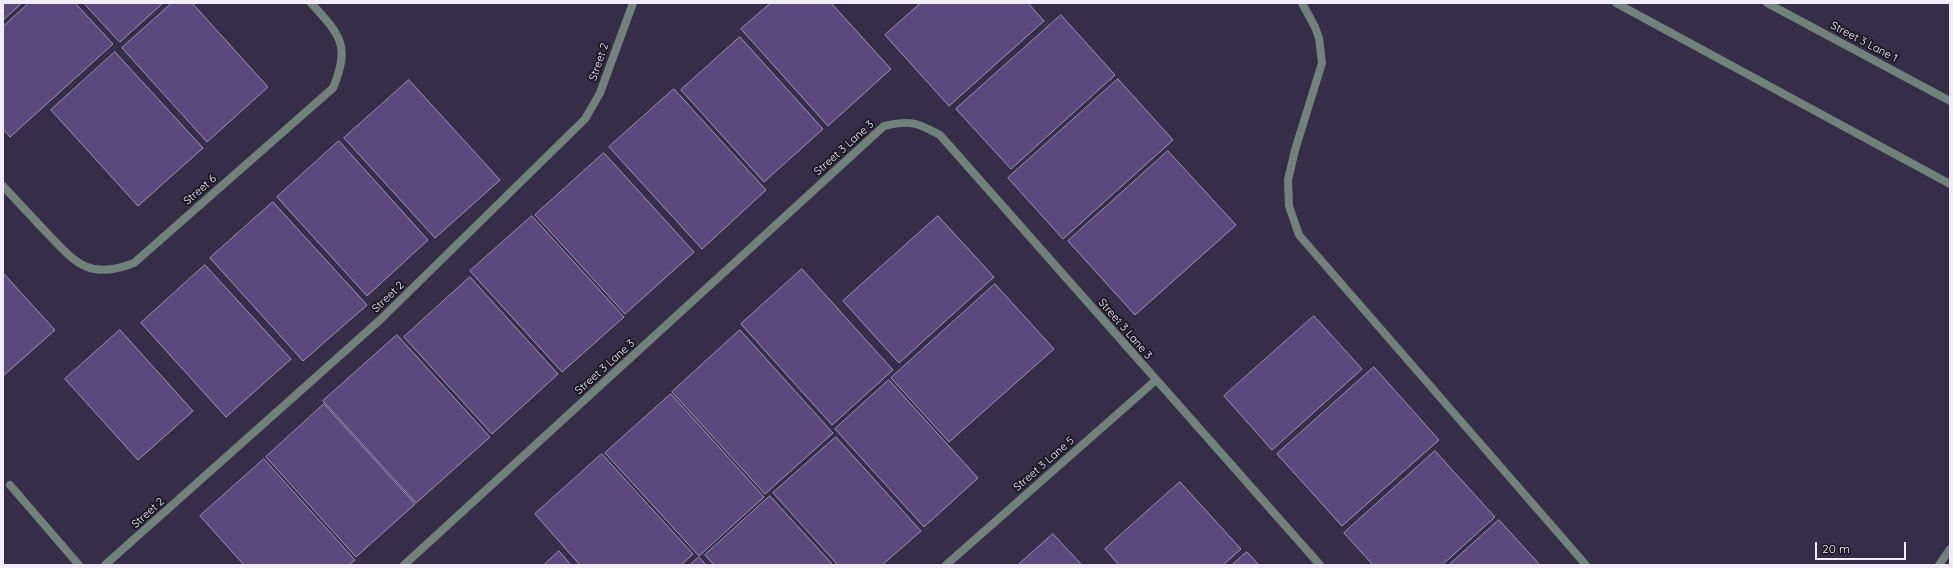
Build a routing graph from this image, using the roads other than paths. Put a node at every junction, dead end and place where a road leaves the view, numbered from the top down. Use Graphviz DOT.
graph roads {
  1 [pos="311,3"];
  2 [pos="633,3"];
  3 [pos="1302,3"];
  4 [pos="1616,3"];
  5 [pos="1767,3"];
  6 [pos="1950,101"];
  7 [pos="1950,184"];
  8 [pos="3,186"];
  9 [pos="1156,380"];
  10 [pos="10,485"];
  11 [pos="1950,549"];
  12 [pos="79,565"];
  13 [pos="105,565"];
  14 [pos="404,565"];
  15 [pos="946,565"];
  16 [pos="1320,565"];
  17 [pos="1586,565"];
  18 [pos="1939,565"];
  1 -- 8 [label="street, Street 6"];
  2 -- 13 [label="street, Street 2"];
  3 -- 17 [label="street"];
  4 -- 7 [label="street"];
  5 -- 6 [label="street, Street 3 Lane 1"];
  9 -- 14 [label="street, Street 3 Lane 3"];
  9 -- 15 [label="street, Street 3 Lane 5"];
  9 -- 16 [label="street, Street 3 Lane 3"];
  10 -- 12 [label="street"];
  11 -- 18 [label="street"];
}
